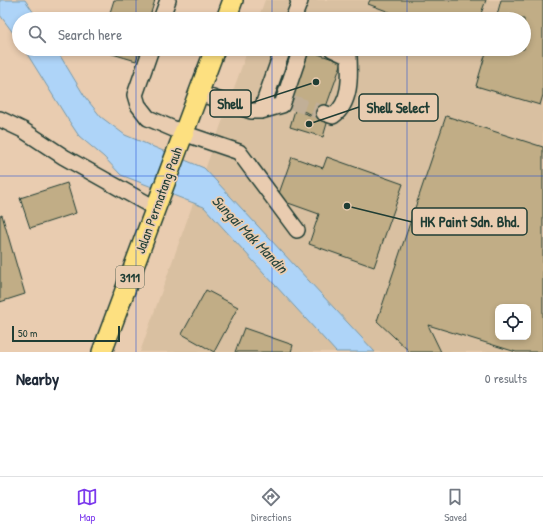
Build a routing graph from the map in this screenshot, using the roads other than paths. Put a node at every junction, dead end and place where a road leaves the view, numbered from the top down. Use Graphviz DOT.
graph roads {
  1 [pos="168,0"];
  2 [pos="233,0"];
  3 [pos="299,0"];
  4 [pos="164,12"];
  5 [pos="229,12"];
  6 [pos="295,12"];
  7 [pos="148,56"];
  8 [pos="212,56"];
  9 [pos="280,56"];
  10 [pos="297,56"];
  11 [pos="347,56"];
  12 [pos="198,93"];
  13 [pos="260,111"];
  14 [pos="324,113"];
  15 [pos="0,119"];
  16 [pos="183,133"];
  17 [pos="156,205"];
  18 [pos="297,230"];
  19 [pos="102,352"];
  1 -- 4 [label="street"];
  2 -- 5 [label="main road"];
  3 -- 6 [label="street"];
  7 -- 16 [label="street"];
  8 -- 12 [label="main road, Jalan Permatang Pauh / 3111"];
  9 -- 13 [label="street"];
  10 -- 13 [label="street"];
  11 -- 14 [label="street"];
  12 -- 13 [label="street"];
  12 -- 16 [label="main road, Jalan Permatang Pauh / 3111"];
  15 -- 17 [label="street"];
  16 -- 17 [label="main road, Jalan Permatang Pauh / 3111"];
  16 -- 18 [label="street"];
  17 -- 19 [label="main road, Jalan Permatang Pauh / 3111"];
}
